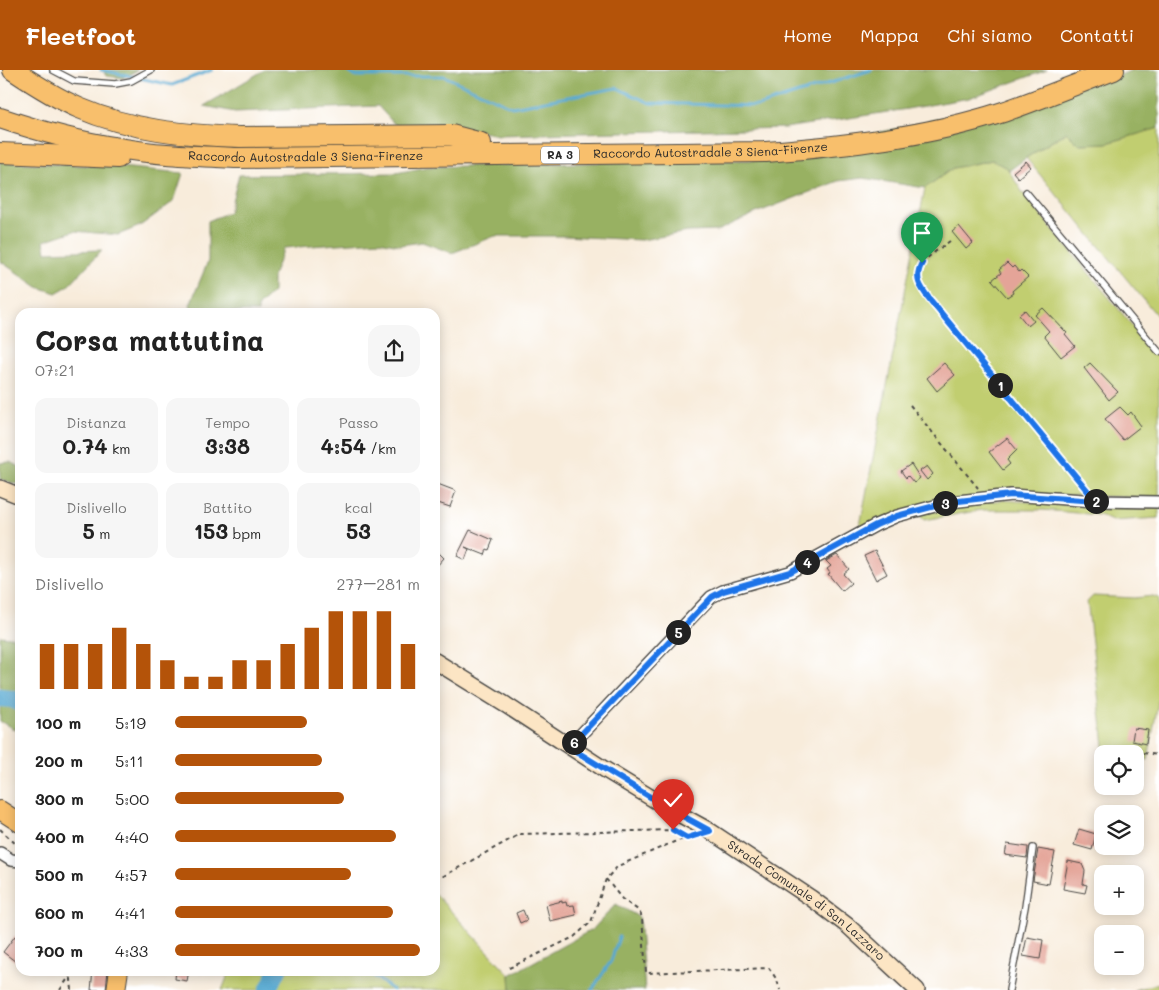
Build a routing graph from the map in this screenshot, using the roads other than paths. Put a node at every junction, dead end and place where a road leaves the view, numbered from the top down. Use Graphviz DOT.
graph roads {
  1 [pos="13,70"];
  2 [pos="53,70"];
  3 [pos="151,70"];
  4 [pos="1079,70"];
  5 [pos="1114,70"];
  6 [pos="0,105"];
  7 [pos="0,118"];
  8 [pos="481,143"];
  9 [pos="0,153"];
  10 [pos="423,157"];
  11 [pos="1026,192"];
  12 [pos="1159,352"];
  13 [pos="0,488"];
  14 [pos="15,494"];
  15 [pos="1159,502"];
  16 [pos="440,665"];
  17 [pos="569,747"];
  18 [pos="0,810"];
  19 [pos="15,820"];
  20 [pos="1033,848"];
  21 [pos="0,853"];
  22 [pos="15,860"];
  23 [pos="118,976"];
  24 [pos="116,990"];
  25 [pos="917,990"];
  26 [pos="1009,990"];
  1 -- 8 [label="highway"];
  2 -- 3 [label="lane"];
  4 -- 8 [label="highway, Raccordo Autostradale 3 Siena-Firenze / RA 3"];
  5 -- 10 [label="highway, Raccordo Autostradale 3 Siena-Firenze / RA 3"];
  6 -- 8 [label="highway, Raccordo Autostradale 3 Siena-Firenze / RA 3"];
  7 -- 10 [label="highway, Raccordo Autostradale 3 Siena-Firenze / RA 3"];
  9 -- 10 [label="highway"];
  11 -- 12 [label="lane"];
  13 -- 14 [label="street"];
  15 -- 17 [label="street"];
  16 -- 17 [label="street, Strada Comunale di San Lazzaro"];
  17 -- 25 [label="street, Strada Comunale di San Lazzaro"];
  18 -- 19 [label="main road"];
  20 -- 26 [label="lane"];
  21 -- 22 [label="street"];
  23 -- 24 [label="main road"];
}
